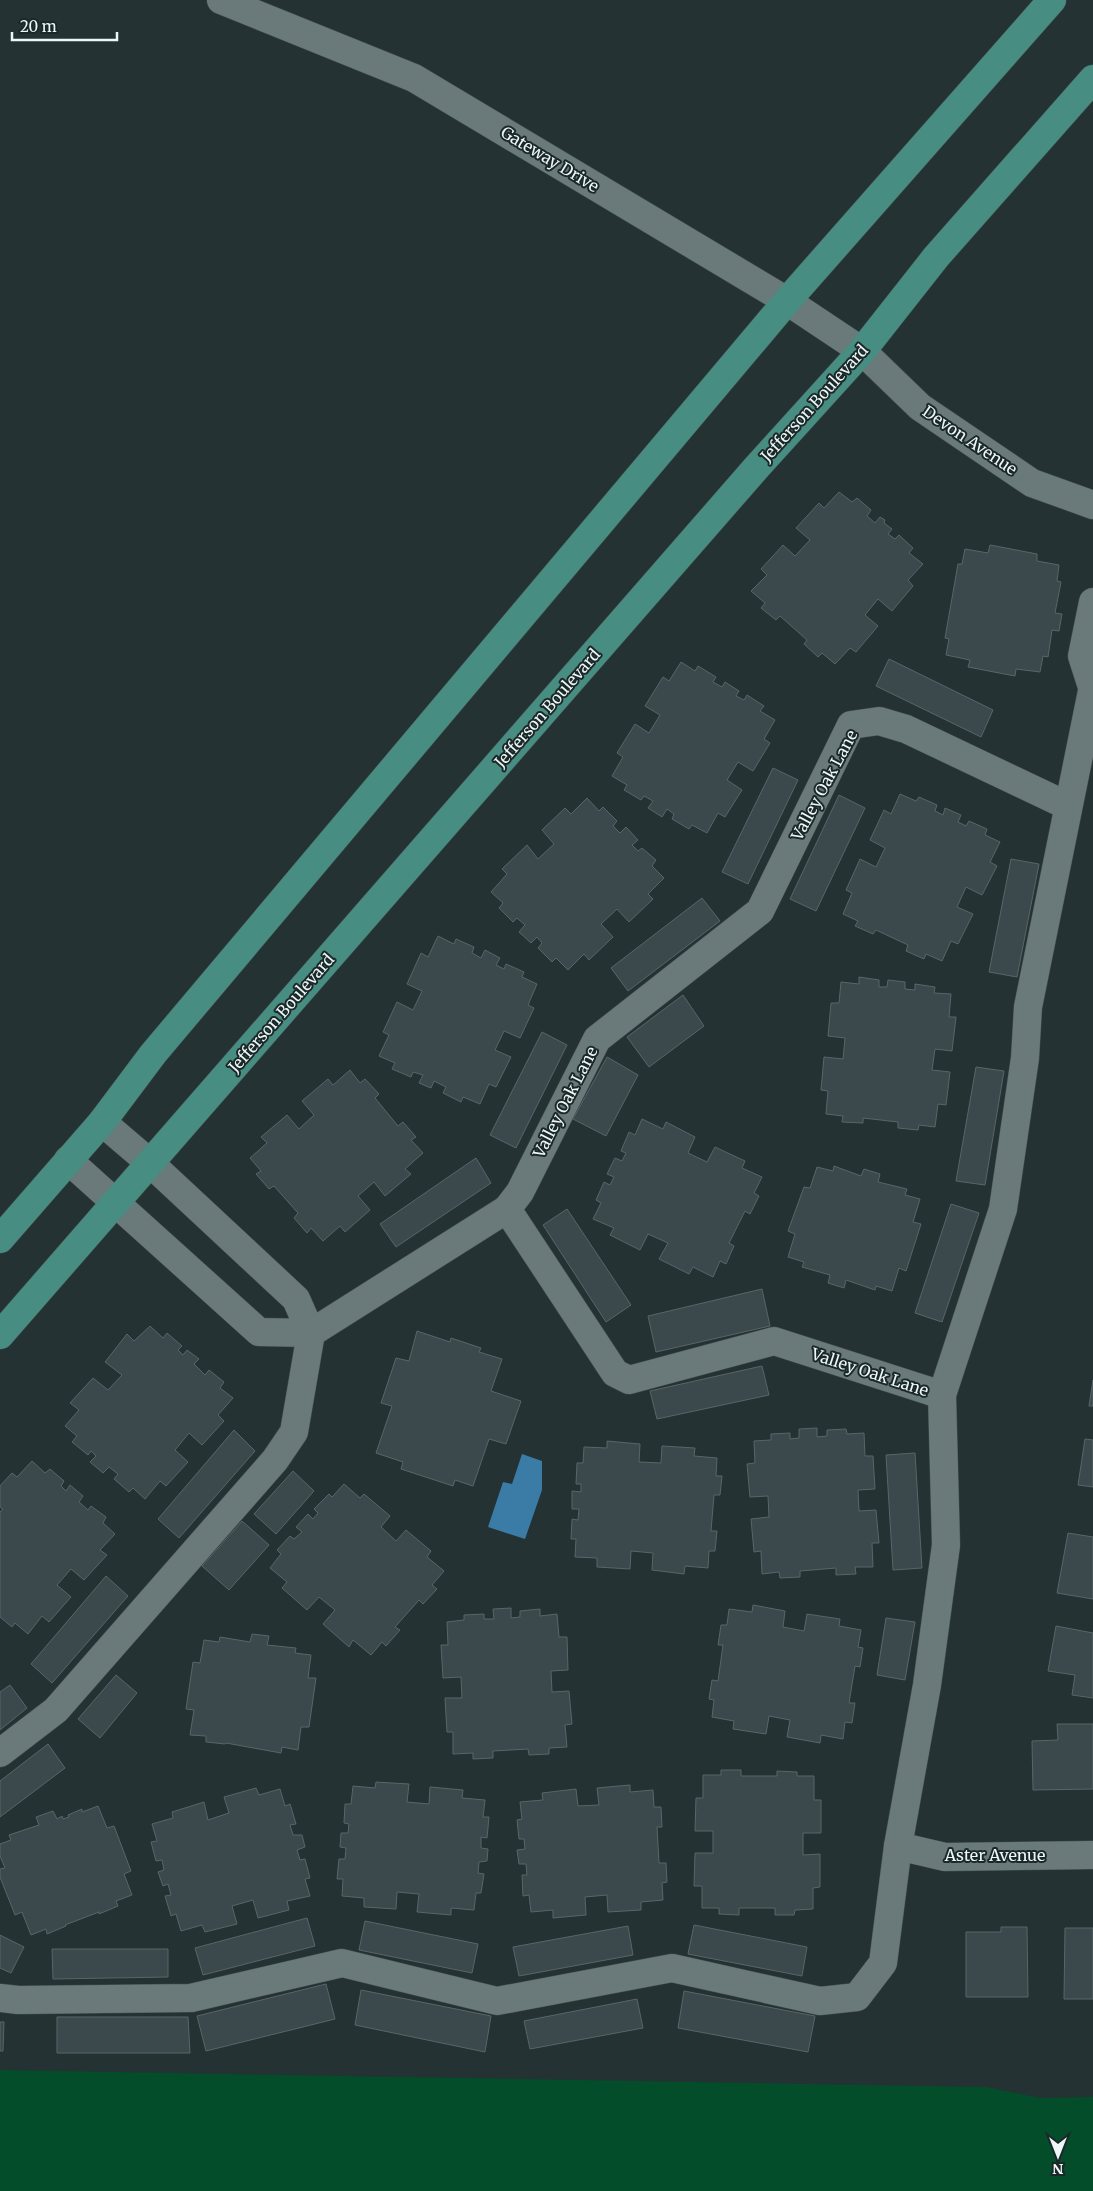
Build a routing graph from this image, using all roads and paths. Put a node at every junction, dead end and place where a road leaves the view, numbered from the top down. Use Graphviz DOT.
graph roads {
  1 [pos="221,0"];
  2 [pos="1052,0"];
  3 [pos="1093,79"];
  4 [pos="787,301"];
  5 [pos="862,351"];
  6 [pos="1093,505"];
  7 [pos="1093,602"];
  8 [pos="1093,686"];
  9 [pos="1068,806"];
  10 [pos="102,1122"];
  11 [pos="68,1160"];
  12 [pos="150,1163"];
  13 [pos="115,1203"];
  14 [pos="507,1209"];
  15 [pos="0,1239"];
  16 [pos="311,1332"];
  17 [pos="0,1335"];
  18 [pos="942,1395"];
  19 [pos="0,1753"];
  20 [pos="898,1846"];
  21 [pos="1093,1855"];
  22 [pos="0,1998"];
  1 -- 4 [label="street, Gateway Drive"];
  2 -- 4 [label="main road"];
  3 -- 5 [label="main road, Jefferson Boulevard"];
  4 -- 5 [label="street, Gateway Drive"];
  4 -- 10 [label="main road"];
  5 -- 6 [label="street, Devon Avenue"];
  5 -- 12 [label="main road, Jefferson Boulevard"];
  7 -- 8 [label="street"];
  8 -- 9 [label="street"];
  9 -- 14 [label="street, Valley Oak Lane"];
  9 -- 18 [label="street"];
  10 -- 11 [label="main road"];
  10 -- 12 [label="street"];
  11 -- 13 [label="street"];
  11 -- 15 [label="main road"];
  12 -- 13 [label="main road, Jefferson Boulevard"];
  12 -- 16 [label="street"];
  13 -- 16 [label="street"];
  13 -- 17 [label="main road, Jefferson Boulevard"];
  14 -- 16 [label="street"];
  14 -- 18 [label="street, Valley Oak Lane"];
  16 -- 19 [label="street"];
  18 -- 20 [label="street"];
  20 -- 21 [label="street, Aster Avenue"];
  20 -- 22 [label="street"];
}
